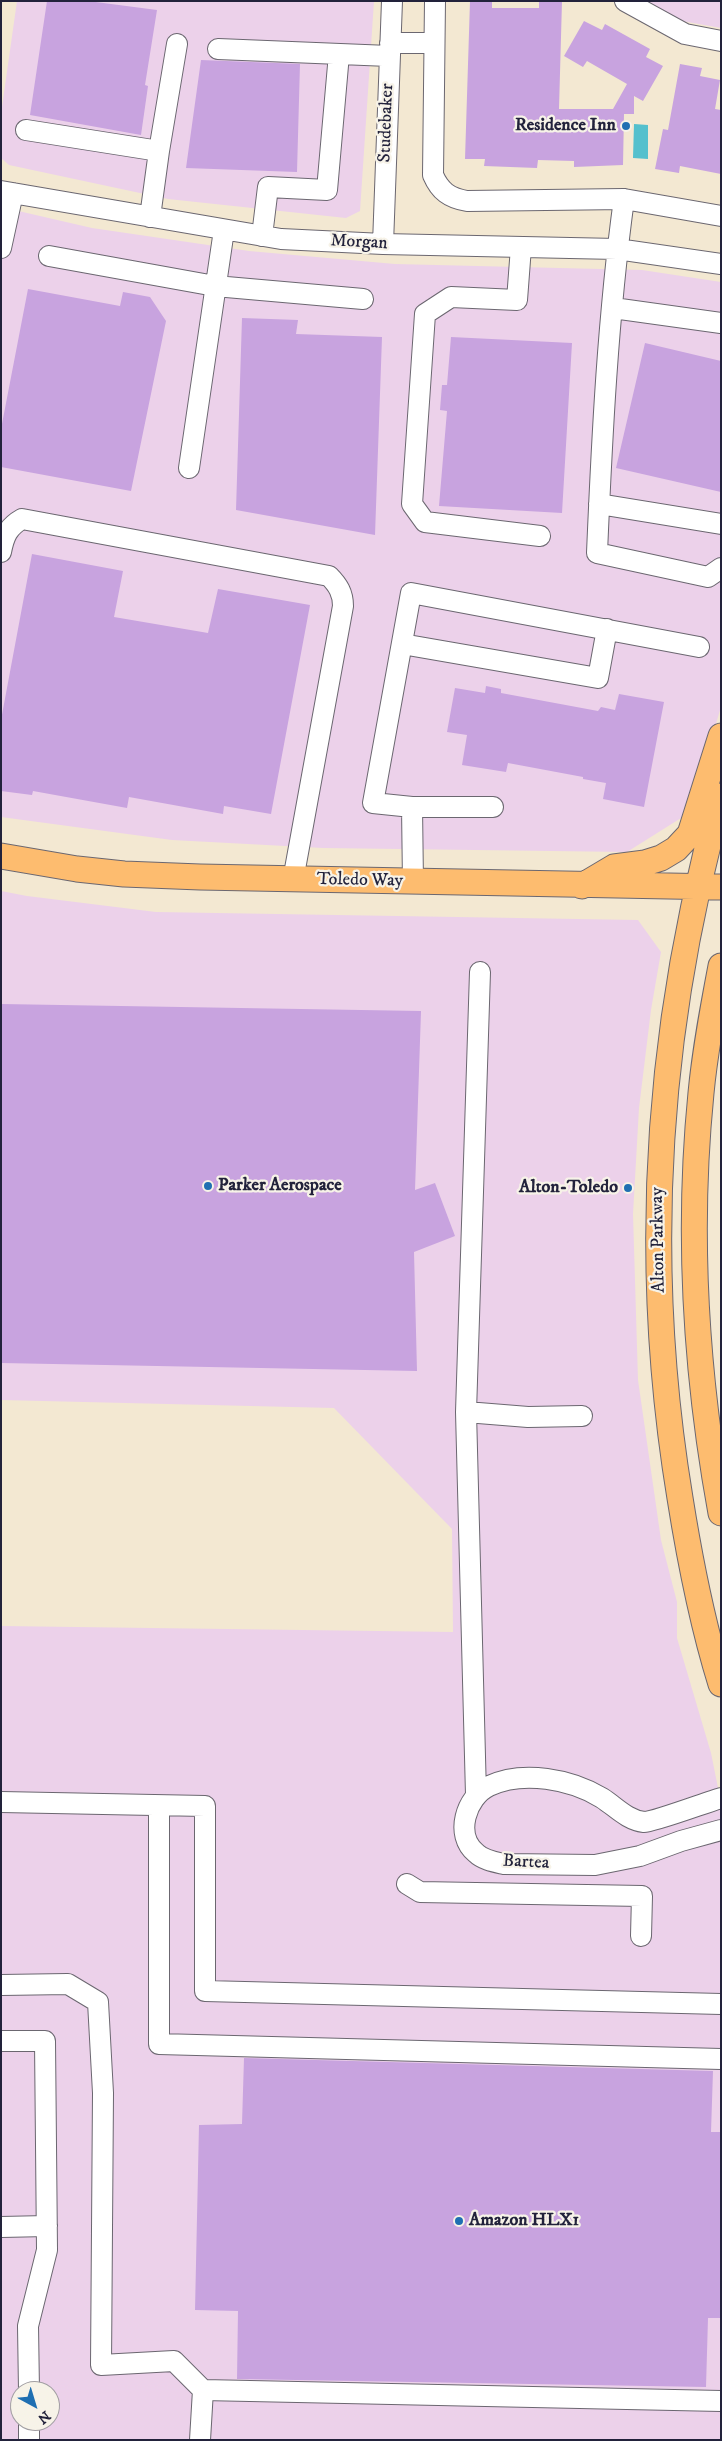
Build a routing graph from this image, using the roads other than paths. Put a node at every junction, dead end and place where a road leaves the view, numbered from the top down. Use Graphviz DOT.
graph roads {
  1 [pos="392,1"];
  2 [pos="435,1"];
  3 [pos="625,1"];
  4 [pos="721,41"];
  5 [pos="434,43"];
  6 [pos="177,44"];
  7 [pos="218,49"];
  8 [pos="390,49"];
  9 [pos="339,54"];
  10 [pos="26,130"];
  11 [pos="159,151"];
  12 [pos="7,192"];
  13 [pos="624,199"];
  14 [pos="721,216"];
  15 [pos="150,217"];
  16 [pos="224,230"];
  17 [pos="262,236"];
  18 [pos="383,244"];
  19 [pos="1,246"];
  20 [pos="521,247"];
  21 [pos="617,249"];
  22 [pos="50,256"];
  23 [pos="721,264"];
  24 [pos="215,286"];
  25 [pos="363,299"];
  26 [pos="613,308"];
  27 [pos="721,323"];
  28 [pos="189,468"];
  29 [pos="600,504"];
  30 [pos="721,524"];
  31 [pos="540,536"];
  32 [pos="1,552"];
  33 [pos="721,568"];
  34 [pos="607,629"];
  35 [pos="402,644"];
  36 [pos="699,647"];
  37 [pos="721,736"];
  38 [pos="721,796"];
  39 [pos="412,807"];
  40 [pos="493,807"];
  41 [pos="1,856"];
  42 [pos="293,880"];
  43 [pos="413,883"];
  44 [pos="582,886"];
  45 [pos="709,887"];
  46 [pos="721,966"];
  47 [pos="480,972"];
  48 [pos="466,1412"];
  49 [pos="582,1416"];
  50 [pos="721,1513"];
  51 [pos="721,1684"];
  52 [pos="476,1795"];
  53 [pos="721,1798"];
  54 [pos="1,1802"];
  55 [pos="159,1806"];
  56 [pos="721,1830"];
  57 [pos="407,1884"];
  58 [pos="642,1936"];
  59 [pos="1,1984"];
  60 [pos="721,2004"];
  61 [pos="1,2041"];
  62 [pos="721,2059"];
  63 [pos="46,2226"];
  64 [pos="1,2227"];
  65 [pos="29,2381"];
  66 [pos="203,2390"];
  67 [pos="721,2401"];
  68 [pos="200,2440"];
  1 -- 8 [label="street, Studebaker"];
  2 -- 5 [label="street"];
  3 -- 4 [label="street"];
  5 -- 8 [label="street"];
  5 -- 13 [label="street"];
  6 -- 11 [label="street"];
  7 -- 9 [label="street"];
  8 -- 9 [label="street"];
  8 -- 18 [label="street, Studebaker"];
  9 -- 17 [label="street"];
  10 -- 11 [label="street"];
  11 -- 15 [label="street"];
  12 -- 15 [label="street, Morgan"];
  12 -- 19 [label="street"];
  13 -- 14 [label="street"];
  13 -- 21 [label="street"];
  15 -- 16 [label="street, Morgan"];
  16 -- 17 [label="street, Morgan"];
  16 -- 24 [label="street"];
  17 -- 18 [label="street, Morgan"];
  18 -- 20 [label="street, Morgan"];
  20 -- 21 [label="street, Morgan"];
  20 -- 31 [label="street"];
  21 -- 23 [label="street, Morgan"];
  21 -- 26 [label="street"];
  22 -- 24 [label="street"];
  24 -- 25 [label="street"];
  24 -- 28 [label="street"];
  26 -- 27 [label="street"];
  26 -- 29 [label="street"];
  29 -- 30 [label="street"];
  29 -- 33 [label="street"];
  32 -- 42 [label="street"];
  34 -- 35 [label="street"];
  34 -- 35 [label="street"];
  34 -- 36 [label="street"];
  35 -- 39 [label="street"];
  37 -- 44 [label="main road"];
  38 -- 45 [label="main road, Alton Parkway"];
  39 -- 40 [label="street"];
  39 -- 43 [label="street"];
  41 -- 42 [label="main road, Toledo Way"];
  42 -- 43 [label="main road, Toledo Way"];
  43 -- 44 [label="main road, Toledo Way"];
  44 -- 45 [label="main road, Toledo Way"];
  45 -- 51 [label="main road, Alton Parkway"];
  46 -- 50 [label="main road, Alton Parkway"];
  47 -- 48 [label="street"];
  48 -- 49 [label="street"];
  48 -- 52 [label="street"];
  52 -- 53 [label="street"];
  52 -- 56 [label="street, Bartea"];
  54 -- 55 [label="street"];
  55 -- 60 [label="street"];
  55 -- 62 [label="street"];
  57 -- 58 [label="street"];
  59 -- 66 [label="street"];
  61 -- 63 [label="street"];
  63 -- 64 [label="street"];
  63 -- 65 [label="street"];
  66 -- 67 [label="street"];
  66 -- 68 [label="street"];
}
